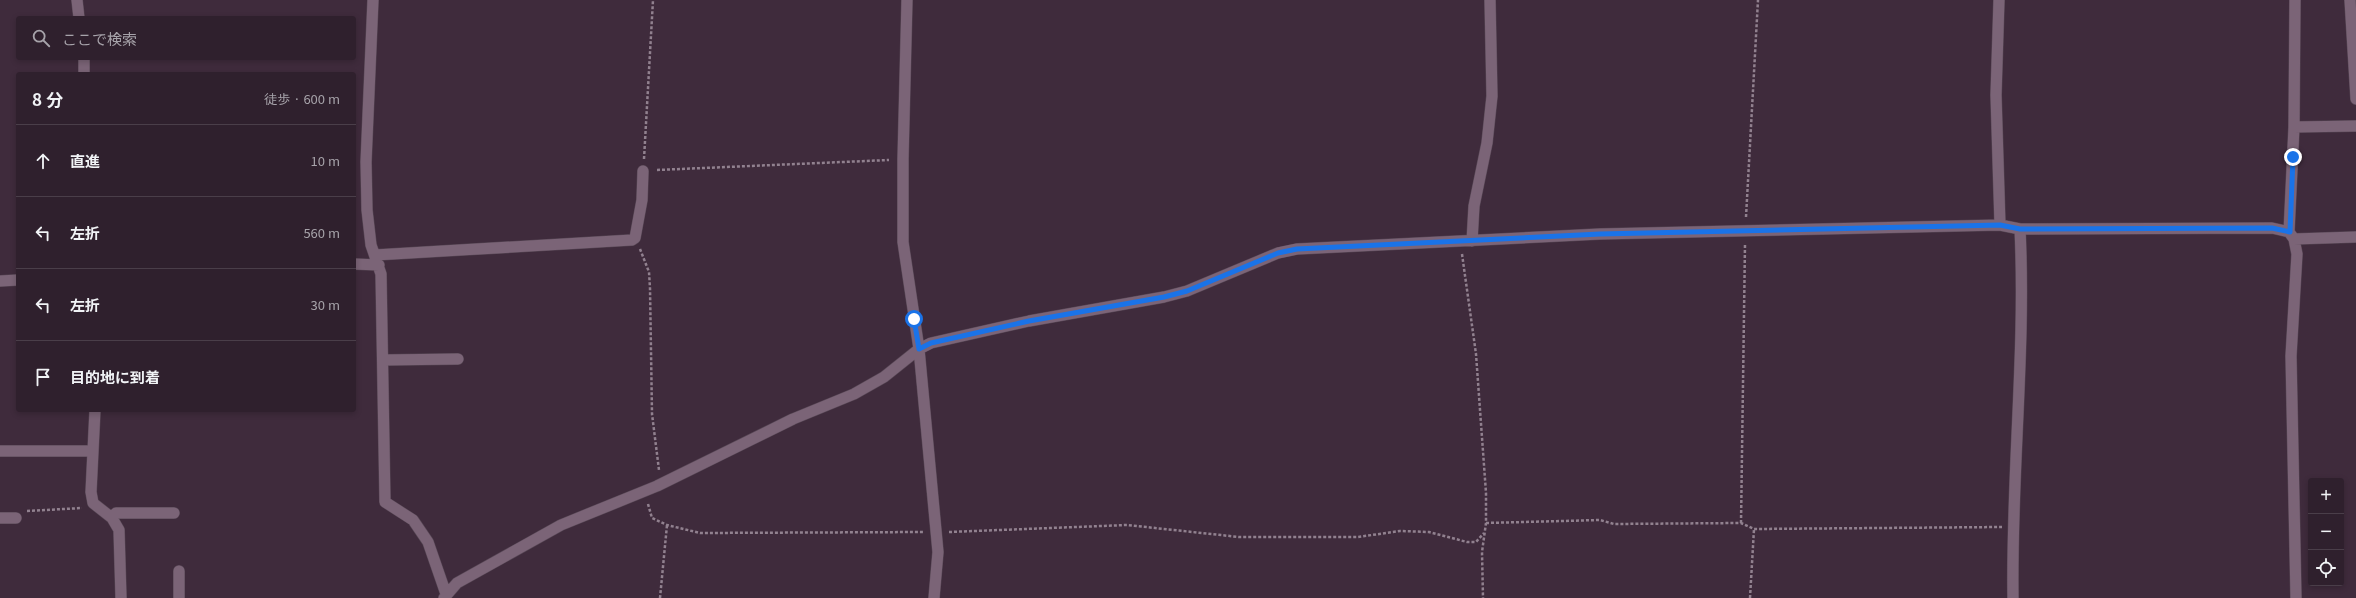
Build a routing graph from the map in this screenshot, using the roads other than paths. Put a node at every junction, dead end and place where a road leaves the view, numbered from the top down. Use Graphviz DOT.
graph roads {
  1 [pos="77,0"];
  2 [pos="373,0"];
  3 [pos="907,0"];
  4 [pos="1490,0"];
  5 [pos="1999,0"];
  6 [pos="2295,0"];
  7 [pos="2350,0"];
  8 [pos="79,16"];
  9 [pos="84,60"];
  10 [pos="84,72"];
  11 [pos="2356,99"];
  12 [pos="2356,126"];
  13 [pos="2294,127"];
  14 [pos="643,171"];
  15 [pos="2000,225"];
  16 [pos="2020,229"];
  17 [pos="2292,236"];
  18 [pos="2356,237"];
  19 [pos="1472,241"];
  20 [pos="377,260"];
  21 [pos="356,264"];
  22 [pos="16,280"];
  23 [pos="0,281"];
  24 [pos="919,349"];
  25 [pos="458,359"];
  26 [pos="383,360"];
  27 [pos="95,412"];
  28 [pos="0,451"];
  29 [pos="92,451"];
  30 [pos="174,514"];
  31 [pos="0,518"];
  32 [pos="16,518"];
  33 [pos="112,518"];
  34 [pos="179,571"];
  35 [pos="445,596"];
  36 [pos="121,598"];
  37 [pos="179,598"];
  38 [pos="934,598"];
  39 [pos="2013,598"];
  40 [pos="2296,598"];
  1 -- 8 [label="street"];
  2 -- 20 [label="street"];
  3 -- 24 [label="street"];
  4 -- 19 [label="street"];
  5 -- 15 [label="street"];
  6 -- 13 [label="street"];
  7 -- 11 [label="street"];
  9 -- 10 [label="street"];
  12 -- 13 [label="street"];
  13 -- 17 [label="street"];
  14 -- 20 [label="street"];
  15 -- 16 [label="street"];
  15 -- 19 [label="street"];
  16 -- 17 [label="street"];
  16 -- 39 [label="street"];
  17 -- 18 [label="street"];
  17 -- 40 [label="street"];
  19 -- 24 [label="street"];
  20 -- 21 [label="street"];
  20 -- 26 [label="street"];
  22 -- 23 [label="street"];
  24 -- 35 [label="street"];
  24 -- 38 [label="street"];
  25 -- 26 [label="street"];
  26 -- 35 [label="street"];
  27 -- 29 [label="street"];
  28 -- 29 [label="street"];
  29 -- 33 [label="street"];
  30 -- 33 [label="street"];
  31 -- 32 [label="street"];
  33 -- 36 [label="street"];
  34 -- 37 [label="street"];
}
